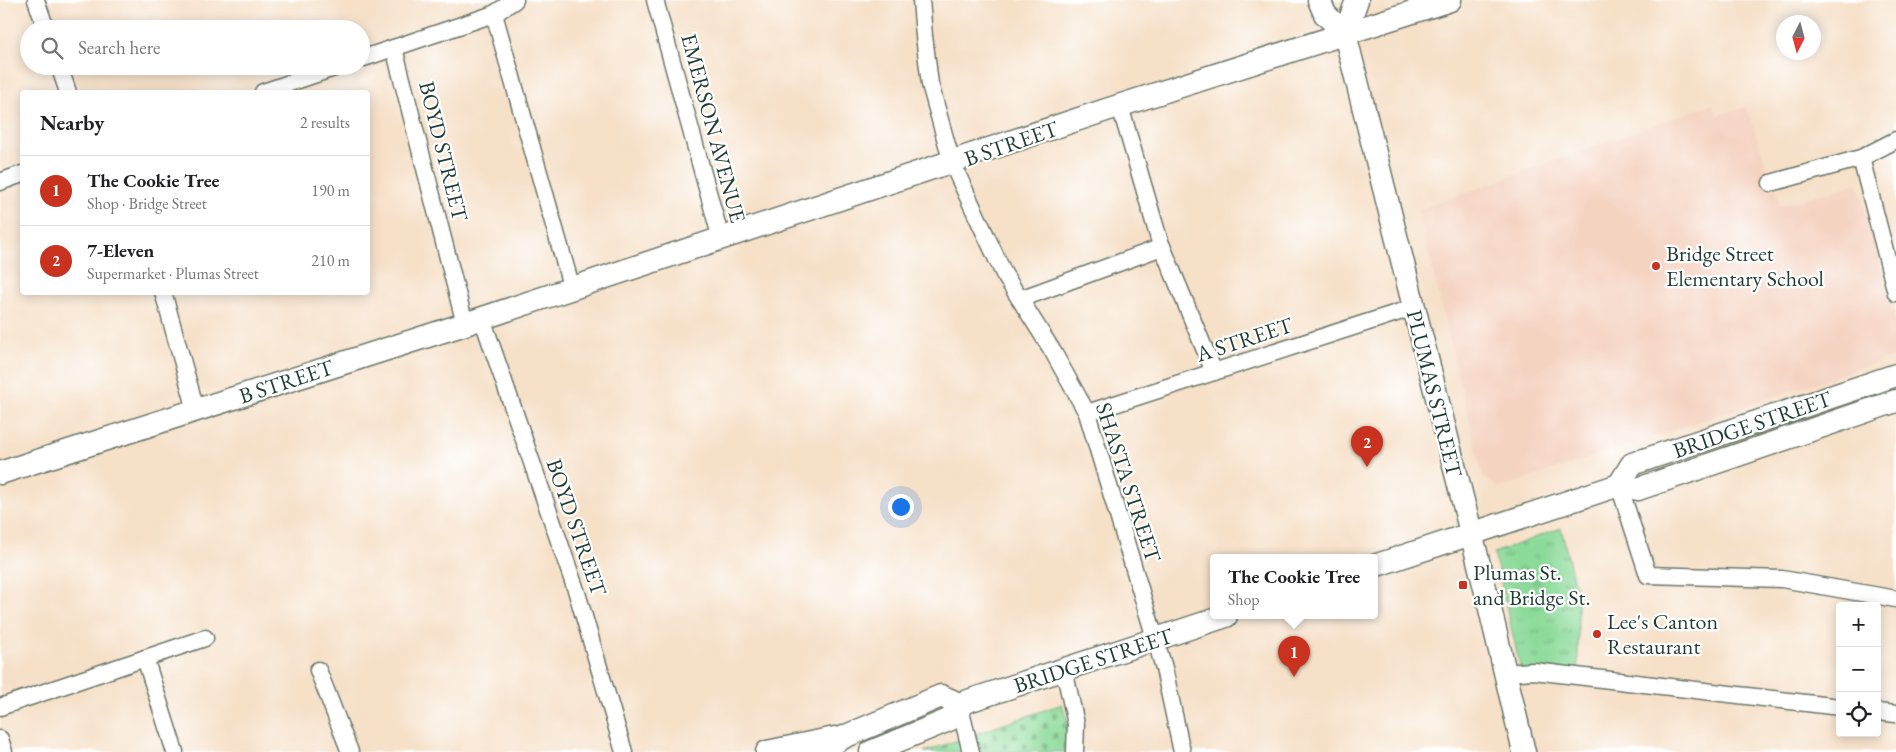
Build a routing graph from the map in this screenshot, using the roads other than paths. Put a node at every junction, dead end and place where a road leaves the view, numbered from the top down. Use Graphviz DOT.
graph roads {
  1 [pos="36,0"];
  2 [pos="515,0"];
  3 [pos="655,0"];
  4 [pos="921,0"];
  5 [pos="1319,0"];
  6 [pos="1357,0"];
  7 [pos="1450,0"];
  8 [pos="494,14"];
  9 [pos="43,20"];
  10 [pos="1345,34"];
  11 [pos="394,48"];
  12 [pos="370,56"];
  13 [pos="62,75"];
  14 [pos="313,75"];
  15 [pos="67,90"];
  16 [pos="269,90"];
  17 [pos="1120,106"];
  18 [pos="1896,140"];
  19 [pos="1861,158"];
  20 [pos="952,163"];
  21 [pos="20,175"];
  22 [pos="0,182"];
  23 [pos="1771,183"];
  24 [pos="721,239"];
  25 [pos="1162,247"];
  26 [pos="572,288"];
  27 [pos="1896,294"];
  28 [pos="164,295"];
  29 [pos="1020,299"];
  30 [pos="1414,307"];
  31 [pos="473,321"];
  32 [pos="1214,372"];
  33 [pos="1896,375"];
  34 [pos="1896,401"];
  35 [pos="196,410"];
  36 [pos="1087,413"];
  37 [pos="0,473"];
  38 [pos="1619,485"];
  39 [pos="1471,533"];
  40 [pos="1378,565"];
  41 [pos="1896,600"];
  42 [pos="1217,619"];
  43 [pos="205,638"];
  44 [pos="1155,639"];
  45 [pos="145,658"];
  46 [pos="1064,669"];
  47 [pos="318,670"];
  48 [pos="1505,673"];
  49 [pos="959,704"];
  50 [pos="0,707"];
  51 [pos="1836,707"];
  52 [pos="1881,712"];
  53 [pos="1896,714"];
  54 [pos="846,736"];
  55 [pos="0,739"];
  56 [pos="4,752"];
  57 [pos="175,752"];
  58 [pos="350,752"];
  59 [pos="624,752"];
  60 [pos="767,752"];
  61 [pos="818,752"];
  62 [pos="872,752"];
  63 [pos="972,752"];
  64 [pos="1075,752"];
  65 [pos="1182,752"];
  66 [pos="1524,752"];
  1 -- 9 [label="street"];
  2 -- 8 [label="street"];
  3 -- 24 [label="street, EMERSON AVENUE"];
  4 -- 20 [label="street, SHASTA STREET"];
  5 -- 10 [label="street"];
  6 -- 10 [label="street"];
  7 -- 10 [label="street, B STREET"];
  8 -- 11 [label="street"];
  8 -- 26 [label="street"];
  10 -- 17 [label="street, B STREET"];
  10 -- 30 [label="street, PLUMAS STREET"];
  11 -- 12 [label="street"];
  11 -- 31 [label="street, BOYD STREET"];
  13 -- 15 [label="street"];
  14 -- 16 [label="street"];
  17 -- 20 [label="street, B STREET"];
  17 -- 25 [label="street"];
  18 -- 19 [label="street"];
  19 -- 23 [label="street"];
  19 -- 27 [label="street"];
  20 -- 24 [label="street, B STREET"];
  20 -- 29 [label="street, SHASTA STREET"];
  21 -- 22 [label="street"];
  24 -- 26 [label="street, B STREET"];
  25 -- 29 [label="street"];
  25 -- 32 [label="street"];
  26 -- 31 [label="street, B STREET"];
  28 -- 35 [label="street"];
  29 -- 36 [label="street, SHASTA STREET"];
  30 -- 32 [label="street, A STREET"];
  30 -- 39 [label="street, PLUMAS STREET"];
  31 -- 35 [label="street, B STREET"];
  31 -- 59 [label="street, BOYD STREET"];
  32 -- 36 [label="street, A STREET"];
  33 -- 38 [label="street, BRIDGE STREET"];
  34 -- 38 [label="street, BRIDGE STREET"];
  35 -- 37 [label="street, B STREET"];
  36 -- 44 [label="street, SHASTA STREET"];
  38 -- 39 [label="street, BRIDGE STREET"];
  38 -- 41 [label="street"];
  39 -- 40 [label="street, BRIDGE STREET"];
  39 -- 48 [label="street, PLUMAS STREET"];
  42 -- 44 [label="street, BRIDGE STREET"];
  43 -- 45 [label="street"];
  44 -- 46 [label="street, BRIDGE STREET"];
  44 -- 65 [label="street, SHASTA STREET"];
  45 -- 50 [label="street"];
  45 -- 57 [label="street"];
  46 -- 49 [label="street, BRIDGE STREET"];
  46 -- 64 [label="street"];
  47 -- 58 [label="street"];
  48 -- 51 [label="street"];
  48 -- 66 [label="street, PLUMAS STREET"];
  49 -- 54 [label="street"];
  49 -- 62 [label="street"];
  49 -- 63 [label="street"];
  52 -- 53 [label="street"];
  54 -- 60 [label="street"];
  54 -- 61 [label="street"];
  55 -- 56 [label="street"];
}
